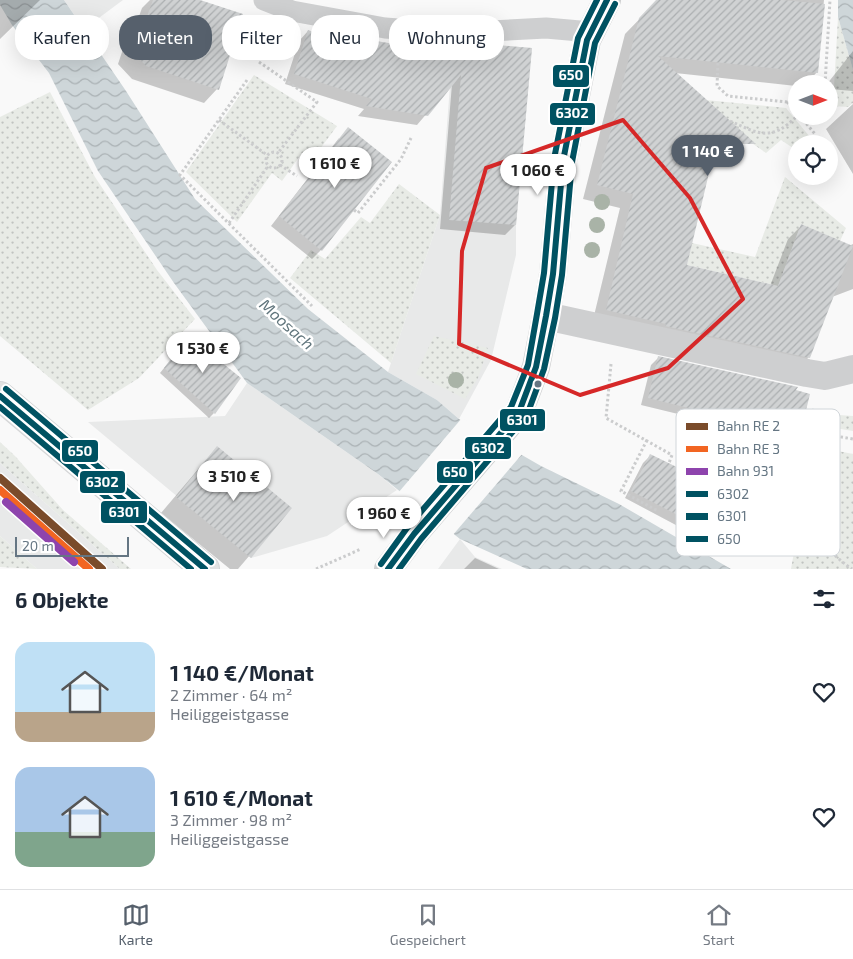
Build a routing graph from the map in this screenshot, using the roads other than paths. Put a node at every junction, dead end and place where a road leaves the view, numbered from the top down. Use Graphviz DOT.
graph roads {
  1 [pos="264,0"];
  2 [pos="607,0"];
  3 [pos="591,32"];
  4 [pos="546,316"];
  5 [pos="853,369"];
  6 [pos="0,396"];
  7 [pos="206,569"];
  8 [pos="388,569"];
  1 -- 3 [label="lane"];
  2 -- 3 [label="street"];
  3 -- 4 [label="street"];
  4 -- 5 [label="street"];
  4 -- 8 [label="street"];
  6 -- 7 [label="main road"];
}
